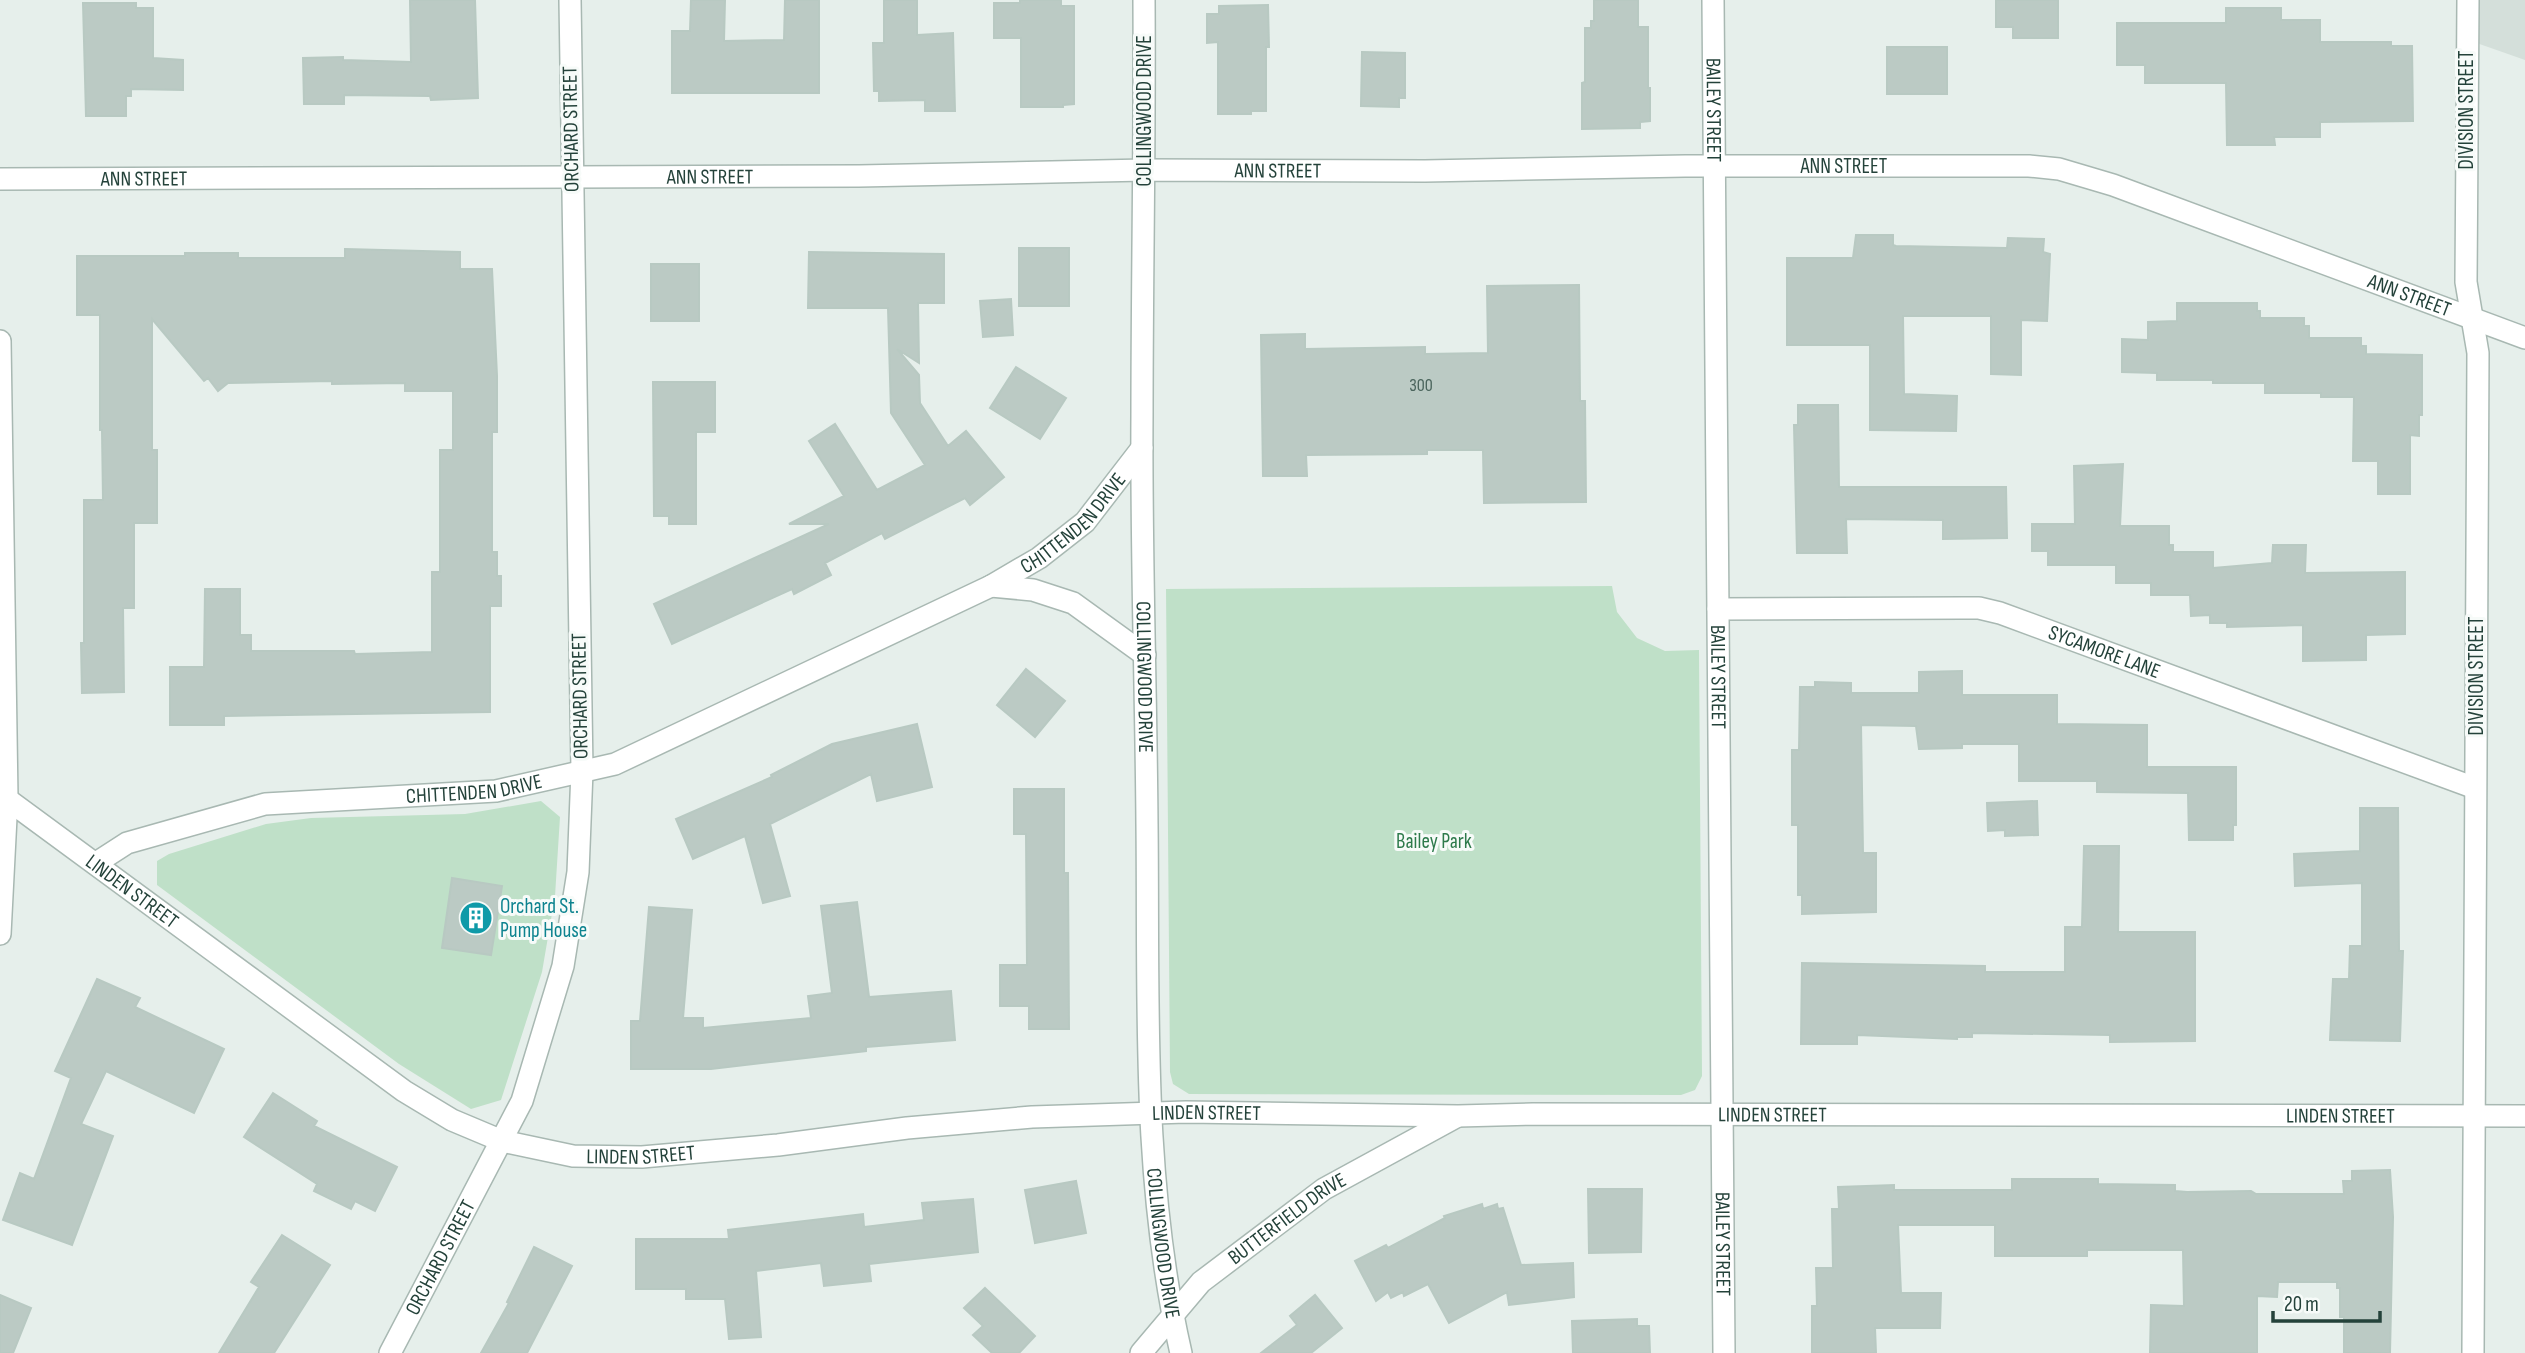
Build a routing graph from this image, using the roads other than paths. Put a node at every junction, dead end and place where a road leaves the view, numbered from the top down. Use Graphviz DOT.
graph roads {
  1 [pos="570,0"];
  2 [pos="1144,0"];
  3 [pos="1713,0"];
  4 [pos="2468,0"];
  5 [pos="1714,166"];
  6 [pos="1145,170"];
  7 [pos="572,177"];
  8 [pos="0,179"];
  9 [pos="2473,319"];
  10 [pos="2525,338"];
  11 [pos="0,341"];
  12 [pos="1142,448"];
  13 [pos="991,586"];
  14 [pos="1718,609"];
  15 [pos="1146,655"];
  16 [pos="582,771"];
  17 [pos="2475,789"];
  18 [pos="3,796"];
  19 [pos="96,863"];
  20 [pos="0,934"];
  21 [pos="1150,1113"];
  22 [pos="1722,1115"];
  23 [pos="2474,1115"];
  24 [pos="1458,1116"];
  25 [pos="2525,1116"];
  26 [pos="502,1141"];
  27 [pos="1172,1317"];
  28 [pos="390,1353"];
  29 [pos="1141,1353"];
  30 [pos="1181,1353"];
  31 [pos="1724,1353"];
  32 [pos="2473,1353"];
  1 -- 7 [label="street, ORCHARD STREET"];
  2 -- 6 [label="street, COLLINGWOOD DRIVE"];
  3 -- 5 [label="street, BAILEY STREET"];
  4 -- 9 [label="street, DIVISION STREET"];
  5 -- 6 [label="street, ANN STREET"];
  5 -- 9 [label="street, ANN STREET"];
  5 -- 14 [label="street, BAILEY STREET"];
  6 -- 7 [label="street, ANN STREET"];
  6 -- 12 [label="street, COLLINGWOOD DRIVE"];
  7 -- 8 [label="street, ANN STREET"];
  7 -- 16 [label="street, ORCHARD STREET"];
  9 -- 10 [label="street, ANN STREET"];
  9 -- 17 [label="street, DIVISION STREET"];
  11 -- 18 [label="street"];
  12 -- 13 [label="street, CHITTENDEN DRIVE"];
  12 -- 15 [label="street, COLLINGWOOD DRIVE"];
  13 -- 15 [label="street, CHITTENDEN DRIVE"];
  13 -- 16 [label="street, CHITTENDEN DRIVE"];
  14 -- 17 [label="street, SYCAMORE LANE"];
  14 -- 22 [label="street, BAILEY STREET"];
  15 -- 21 [label="street, COLLINGWOOD DRIVE"];
  16 -- 19 [label="street, CHITTENDEN DRIVE"];
  16 -- 26 [label="street, ORCHARD STREET"];
  17 -- 23 [label="street, DIVISION STREET"];
  18 -- 19 [label="street, LINDEN STREET"];
  18 -- 20 [label="street"];
  19 -- 26 [label="street, LINDEN STREET"];
  21 -- 24 [label="street, LINDEN STREET"];
  21 -- 26 [label="street, LINDEN STREET"];
  21 -- 27 [label="street, COLLINGWOOD DRIVE"];
  22 -- 23 [label="street, LINDEN STREET"];
  22 -- 24 [label="street, LINDEN STREET"];
  22 -- 31 [label="street, BAILEY STREET"];
  23 -- 25 [label="street, LINDEN STREET"];
  23 -- 32 [label="street, DIVISION STREET"];
  24 -- 27 [label="street, BUTTERFIELD DRIVE"];
  26 -- 28 [label="street, ORCHARD STREET"];
  27 -- 29 [label="street, BUTTERFIELD DRIVE"];
  27 -- 30 [label="street, COLLINGWOOD DRIVE"];
}
